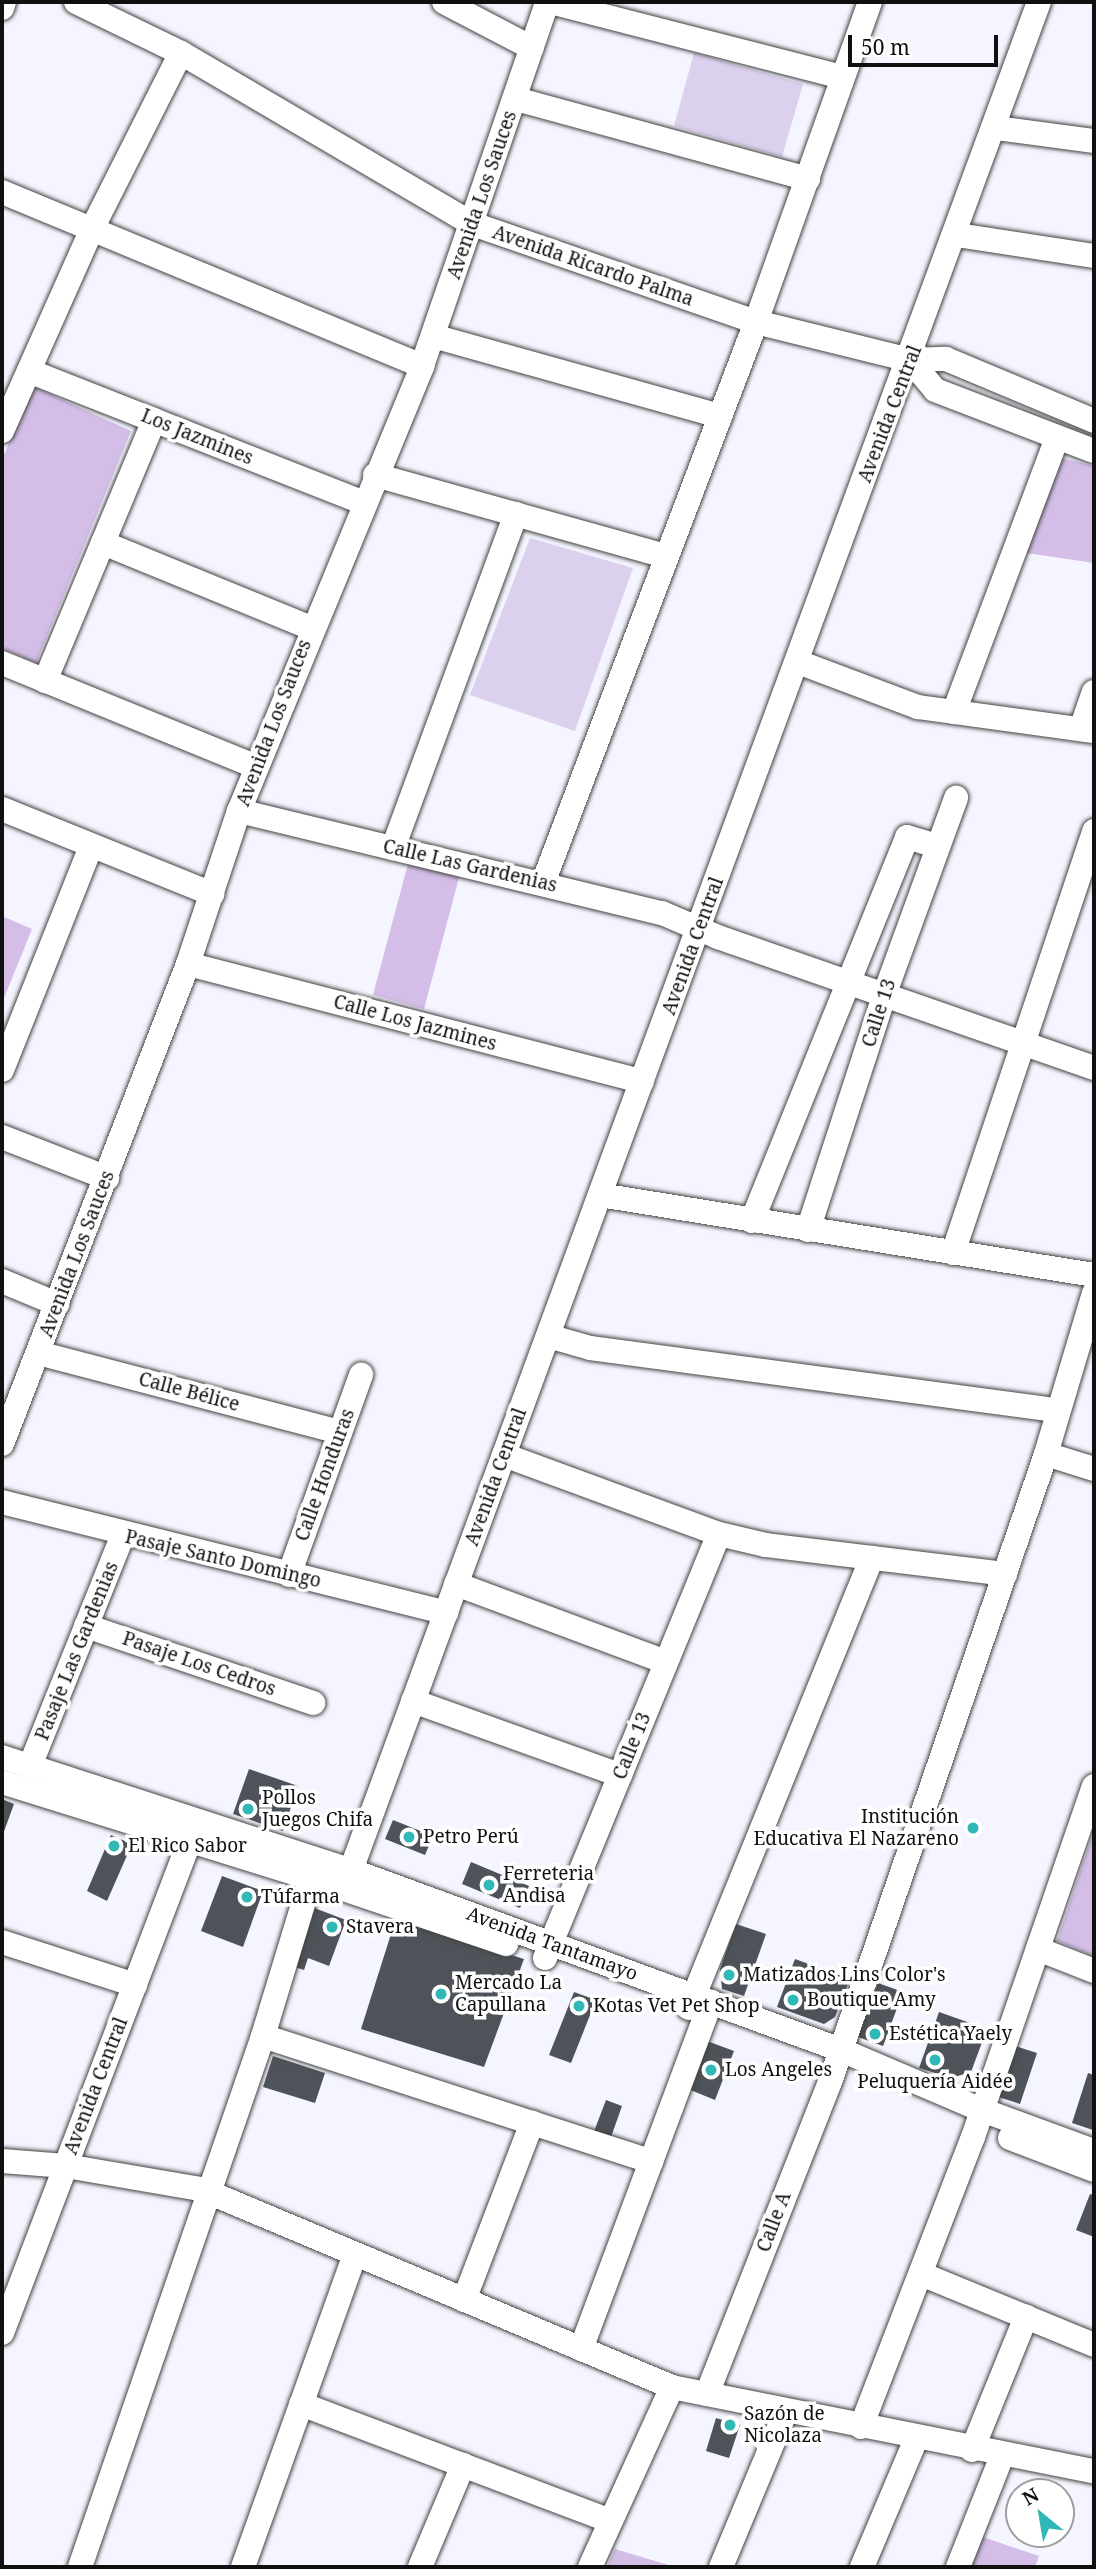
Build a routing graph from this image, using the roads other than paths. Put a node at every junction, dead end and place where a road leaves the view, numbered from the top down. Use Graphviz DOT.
graph roads {
  1 [pos="4,2"];
  2 [pos="76,2"];
  3 [pos="444,2"];
  4 [pos="548,2"];
  5 [pos="870,2"];
  6 [pos="1040,2"];
  7 [pos="2,8"];
  8 [pos="533,48"];
  9 [pos="181,53"];
  10 [pos="842,77"];
  11 [pos="516,99"];
  12 [pos="996,128"];
  13 [pos="1094,141"];
  14 [pos="808,179"];
  15 [pos="2,192"];
  16 [pos="473,225"];
  17 [pos="92,229"];
  18 [pos="957,235"];
  19 [pos="1094,256"];
  20 [pos="756,322"];
  21 [pos="433,336"];
  22 [pos="911,360"];
  23 [pos="422,366"];
  24 [pos="29,371"];
  25 [pos="720,416"];
  26 [pos="154,420"];
  27 [pos="1094,421"];
  28 [pos="2,431"];
  29 [pos="1057,438"];
  30 [pos="1094,451"];
  31 [pos="376,475"];
  32 [pos="364,503"];
  33 [pos="516,514"];
  34 [pos="103,542"];
  35 [pos="665,556"];
  36 [pos="312,628"];
  37 [pos="797,662"];
  38 [pos="2,663"];
  39 [pos="45,681"];
  40 [pos="1094,692"];
  41 [pos="954,712"];
  42 [pos="1088,730"];
  43 [pos="257,767"];
  44 [pos="956,798"];
  45 [pos="2,808"];
  46 [pos="240,811"];
  47 [pos="1094,831"];
  48 [pos="91,846"];
  49 [pos="937,846"];
  50 [pos="393,848"];
  51 [pos="543,883"];
  52 [pos="212,894"];
  53 [pos="699,927"];
  54 [pos="188,964"];
  55 [pos="849,980"];
  56 [pos="885,993"];
  57 [pos="1023,1044"];
  58 [pos="1094,1068"];
  59 [pos="2,1070"];
  60 [pos="642,1081"];
  61 [pos="2,1137"];
  62 [pos="107,1178"];
  63 [pos="600,1195"];
  64 [pos="752,1220"];
  65 [pos="808,1230"];
  66 [pos="953,1253"];
  67 [pos="1094,1275"];
  68 [pos="2,1281"];
  69 [pos="1094,1293"];
  70 [pos="57,1304"];
  71 [pos="548,1336"];
  72 [pos="38,1353"];
  73 [pos="361,1374"];
  74 [pos="1055,1410"];
  75 [pos="341,1432"];
  76 [pos="2,1444"];
  77 [pos="1046,1454"];
  78 [pos="504,1455"];
  79 [pos="1094,1469"];
  80 [pos="2,1502"];
  81 [pos="123,1535"];
  82 [pos="719,1535"];
  83 [pos="872,1558"];
  84 [pos="1005,1574"];
  85 [pos="289,1575"];
  86 [pos="456,1584"];
  87 [pos="446,1613"];
  88 [pos="86,1626"];
  89 [pos="666,1662"];
  90 [pos="413,1701"];
  91 [pos="313,1703"];
  92 [pos="2,1757"];
  93 [pos="30,1766"];
  94 [pos="620,1775"];
  95 [pos="2,1782"];
  96 [pos="1094,1786"];
  97 [pos="190,1840"];
  98 [pos="311,1878"];
  99 [pos="347,1879"];
  100 [pos="2,1942"];
  101 [pos="1038,1949"];
  102 [pos="547,1951"];
  103 [pos="1094,1970"];
  104 [pos="135,1985"];
  105 [pos="700,2005"];
  106 [pos="264,2036"];
  107 [pos="838,2057"];
  108 [pos="980,2118"];
  109 [pos="532,2123"];
  110 [pos="1094,2151"];
  111 [pos="2,2161"];
  112 [pos="651,2161"];
  113 [pos="66,2166"];
  114 [pos="1094,2170"];
  115 [pos="210,2192"];
  116 [pos="355,2255"];
  117 [pos="921,2274"];
  118 [pos="464,2300"];
  119 [pos="1026,2316"];
  120 [pos="2,2333"];
  121 [pos="1094,2344"];
  122 [pos="581,2349"];
  123 [pos="672,2387"];
  124 [pos="707,2394"];
  125 [pos="301,2404"];
  126 [pos="786,2412"];
  127 [pos="861,2427"];
  128 [pos="916,2438"];
  129 [pos="972,2450"];
  130 [pos="1002,2456"];
  131 [pos="463,2465"];
  132 [pos="1094,2471"];
  133 [pos="611,2521"];
  134 [pos="80,2567"];
  135 [pos="243,2567"];
  136 [pos="420,2567"];
  137 [pos="590,2567"];
  138 [pos="721,2567"];
  139 [pos="862,2567"];
  140 [pos="958,2567"];
  1 -- 7 [label="street"];
  2 -- 9 [label="street, Avenida Ricardo Palma"];
  3 -- 8 [label="street"];
  4 -- 8 [label="street, Avenida Los Sauces"];
  4 -- 10 [label="street"];
  5 -- 10 [label="street"];
  6 -- 12 [label="street, Avenida Central"];
  8 -- 11 [label="street, Avenida Los Sauces"];
  9 -- 16 [label="street, Avenida Ricardo Palma"];
  9 -- 17 [label="street"];
  10 -- 14 [label="street"];
  11 -- 14 [label="street"];
  11 -- 16 [label="street, Avenida Los Sauces"];
  12 -- 13 [label="street"];
  12 -- 18 [label="street, Avenida Central"];
  14 -- 20 [label="street"];
  15 -- 17 [label="street"];
  16 -- 20 [label="street, Avenida Ricardo Palma"];
  16 -- 21 [label="street, Avenida Los Sauces"];
  17 -- 23 [label="street"];
  17 -- 24 [label="street"];
  18 -- 19 [label="street"];
  18 -- 22 [label="street, Avenida Central"];
  20 -- 22 [label="street, Avenida Ricardo Palma"];
  20 -- 25 [label="street"];
  21 -- 23 [label="street, Avenida Los Sauces"];
  21 -- 25 [label="street"];
  22 -- 27 [label="street, Avenida Ricardo Palma"];
  22 -- 29 [label="street"];
  22 -- 37 [label="street, Avenida Central"];
  23 -- 31 [label="street, Avenida Los Sauces"];
  24 -- 26 [label="street, Los Jazmines"];
  24 -- 28 [label="street"];
  25 -- 35 [label="street"];
  26 -- 32 [label="street, Los Jazmines"];
  26 -- 34 [label="street"];
  29 -- 30 [label="street"];
  29 -- 41 [label="street"];
  31 -- 32 [label="street, Avenida Los Sauces"];
  31 -- 33 [label="street"];
  32 -- 36 [label="street, Avenida Los Sauces"];
  33 -- 35 [label="street"];
  33 -- 50 [label="street"];
  34 -- 36 [label="street"];
  34 -- 39 [label="street"];
  35 -- 51 [label="street"];
  36 -- 43 [label="street, Avenida Los Sauces"];
  37 -- 41 [label="street"];
  37 -- 53 [label="street, Avenida Central"];
  38 -- 39 [label="street"];
  39 -- 43 [label="street"];
  40 -- 42 [label="street"];
  41 -- 42 [label="street"];
  43 -- 46 [label="street, Avenida Los Sauces"];
  44 -- 49 [label="street, Calle 13"];
  45 -- 48 [label="street"];
  46 -- 50 [label="street, Calle Las Gardenias"];
  46 -- 52 [label="street, Avenida Los Sauces"];
  47 -- 57 [label="street"];
  48 -- 52 [label="street"];
  48 -- 59 [label="street"];
  49 -- 55 [label="street, Calle 13"];
  49 -- 56 [label="street, Calle 13"];
  50 -- 51 [label="street, Calle Las Gardenias"];
  51 -- 53 [label="street, Calle Las Gardenias"];
  52 -- 54 [label="street, Avenida Los Sauces"];
  53 -- 55 [label="street, Calle Las Gardenias"];
  53 -- 60 [label="street, Avenida Central"];
  54 -- 60 [label="street, Calle Los Jazmines"];
  54 -- 62 [label="street, Avenida Los Sauces"];
  55 -- 56 [label="street, Calle Las Gardenias"];
  55 -- 64 [label="street, Calle 13"];
  56 -- 57 [label="street, Calle Las Gardenias"];
  56 -- 65 [label="street, Calle 13"];
  57 -- 58 [label="street, Calle Las Gardenias"];
  57 -- 66 [label="street"];
  60 -- 63 [label="street, Avenida Central"];
  61 -- 62 [label="street"];
  62 -- 70 [label="street, Avenida Los Sauces"];
  63 -- 64 [label="street"];
  63 -- 71 [label="street, Avenida Central"];
  64 -- 65 [label="street"];
  65 -- 66 [label="street"];
  66 -- 67 [label="street"];
  68 -- 70 [label="street"];
  69 -- 74 [label="street, Calle A"];
  70 -- 72 [label="street, Avenida Los Sauces"];
  71 -- 74 [label="street"];
  71 -- 78 [label="street, Avenida Central"];
  72 -- 75 [label="street, Calle Bélice"];
  72 -- 76 [label="street, Avenida Los Sauces"];
  73 -- 75 [label="street, Calle Honduras"];
  74 -- 77 [label="street, Calle A"];
  75 -- 85 [label="street, Calle Honduras"];
  77 -- 79 [label="street"];
  77 -- 84 [label="street, Calle A"];
  78 -- 82 [label="street"];
  78 -- 86 [label="street, Avenida Central"];
  80 -- 81 [label="street, Pasaje Santo Domingo"];
  81 -- 85 [label="street, Pasaje Santo Domingo"];
  81 -- 88 [label="street, Pasaje Las Gardenias"];
  82 -- 83 [label="street"];
  82 -- 89 [label="street, Calle 13"];
  83 -- 84 [label="street"];
  83 -- 105 [label="street"];
  84 -- 107 [label="street, Calle A"];
  85 -- 87 [label="street, Pasaje Santo Domingo"];
  86 -- 87 [label="street, Avenida Central"];
  86 -- 89 [label="street"];
  87 -- 90 [label="street, Avenida Central"];
  88 -- 91 [label="street, Pasaje Los Cedros"];
  88 -- 93 [label="street, Pasaje Las Gardenias"];
  89 -- 94 [label="street, Calle 13"];
  90 -- 94 [label="street"];
  90 -- 99 [label="street, Avenida Central"];
  92 -- 93 [label="street, Avenida Tantamayo"];
  93 -- 99 [label="street, Avenida Tantamayo"];
  94 -- 102 [label="street, Calle 13"];
  95 -- 97 [label="street, Avenida Tantamayo"];
  96 -- 101 [label="street"];
  97 -- 98 [label="street, Avenida Tantamayo"];
  97 -- 104 [label="street, Avenida Central"];
  98 -- 99 [label="street, Avenida Tantamayo"];
  98 -- 106 [label="street"];
  99 -- 102 [label="street, Avenida Tantamayo"];
  100 -- 104 [label="street"];
  101 -- 103 [label="street"];
  101 -- 108 [label="street"];
  102 -- 105 [label="street, Avenida Tantamayo"];
  104 -- 113 [label="street, Avenida Central"];
  105 -- 107 [label="street, Avenida Tantamayo"];
  105 -- 112 [label="street"];
  106 -- 109 [label="street"];
  106 -- 115 [label="street"];
  107 -- 108 [label="street, Avenida Tantamayo"];
  107 -- 124 [label="street, Calle A"];
  108 -- 110 [label="street, Avenida Tantamayo"];
  108 -- 114 [label="street, Avenida Tantamayo"];
  108 -- 117 [label="street"];
  109 -- 112 [label="street"];
  109 -- 118 [label="street"];
  111 -- 113 [label="street"];
  112 -- 122 [label="street"];
  113 -- 115 [label="street"];
  113 -- 120 [label="street, Avenida Central"];
  115 -- 116 [label="street"];
  115 -- 134 [label="street"];
  116 -- 118 [label="street"];
  116 -- 125 [label="street"];
  117 -- 119 [label="street"];
  117 -- 127 [label="street"];
  118 -- 122 [label="street"];
  119 -- 121 [label="street"];
  119 -- 129 [label="street"];
  122 -- 123 [label="street"];
  123 -- 124 [label="street"];
  123 -- 133 [label="street"];
  124 -- 126 [label="street"];
  125 -- 131 [label="street"];
  125 -- 135 [label="street"];
  126 -- 127 [label="street"];
  126 -- 138 [label="street"];
  127 -- 128 [label="street"];
  128 -- 129 [label="street"];
  128 -- 139 [label="street"];
  129 -- 130 [label="street"];
  130 -- 132 [label="street"];
  130 -- 140 [label="street"];
  131 -- 133 [label="street"];
  131 -- 136 [label="street"];
  133 -- 137 [label="street"];
}
